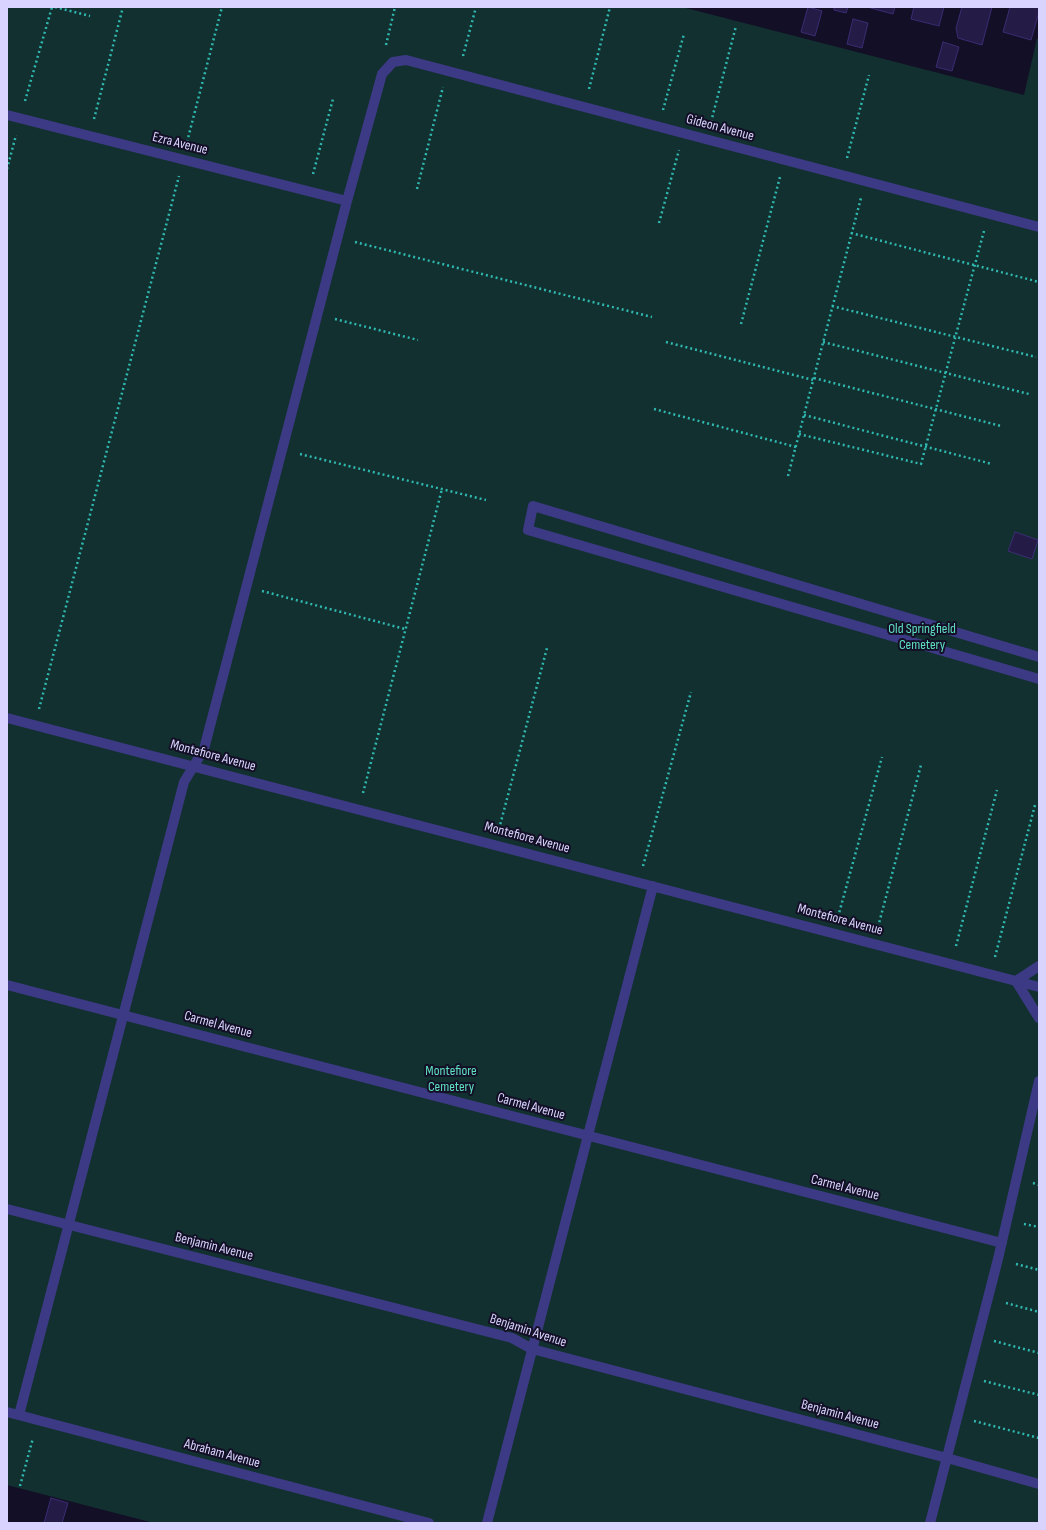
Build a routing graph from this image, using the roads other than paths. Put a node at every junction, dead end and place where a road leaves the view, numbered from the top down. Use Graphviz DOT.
graph roads {
  1 [pos="7,115"];
  2 [pos="347,201"];
  3 [pos="1039,227"];
  4 [pos="1039,657"];
  5 [pos="1039,679"];
  6 [pos="7,718"];
  7 [pos="194,766"];
  8 [pos="653,886"];
  9 [pos="1039,966"];
  10 [pos="1016,980"];
  11 [pos="7,985"];
  12 [pos="1039,987"];
  13 [pos="124,1016"];
  14 [pos="1039,1018"];
  15 [pos="1039,1081"];
  16 [pos="589,1137"];
  17 [pos="7,1208"];
  18 [pos="70,1225"];
  19 [pos="1002,1243"];
  20 [pos="532,1349"];
  21 [pos="7,1412"];
  22 [pos="19,1415"];
  23 [pos="947,1458"];
  24 [pos="1039,1484"];
  25 [pos="429,1523"];
  26 [pos="487,1523"];
  27 [pos="930,1523"];
  1 -- 2 [label="lane, Ezra Avenue"];
  2 -- 3 [label="lane, Gideon Avenue"];
  2 -- 7 [label="lane"];
  4 -- 5 [label="lane"];
  6 -- 7 [label="lane, Montefiore Avenue"];
  7 -- 8 [label="lane, Montefiore Avenue"];
  7 -- 13 [label="lane"];
  8 -- 10 [label="lane, Montefiore Avenue"];
  8 -- 16 [label="lane"];
  9 -- 10 [label="lane"];
  10 -- 12 [label="lane, Montefiore Avenue"];
  10 -- 14 [label="lane"];
  11 -- 13 [label="lane, Carmel Avenue"];
  13 -- 16 [label="lane, Carmel Avenue"];
  13 -- 18 [label="lane"];
  15 -- 19 [label="lane"];
  16 -- 19 [label="lane, Carmel Avenue"];
  16 -- 20 [label="lane"];
  17 -- 18 [label="lane, Benjamin Avenue"];
  18 -- 20 [label="lane, Benjamin Avenue"];
  18 -- 22 [label="lane"];
  19 -- 23 [label="lane"];
  20 -- 23 [label="lane, Benjamin Avenue"];
  20 -- 26 [label="lane"];
  21 -- 22 [label="lane, Abraham Avenue"];
  22 -- 25 [label="lane, Abraham Avenue"];
  23 -- 24 [label="lane, Benjamin Avenue"];
  23 -- 27 [label="lane"];
}
